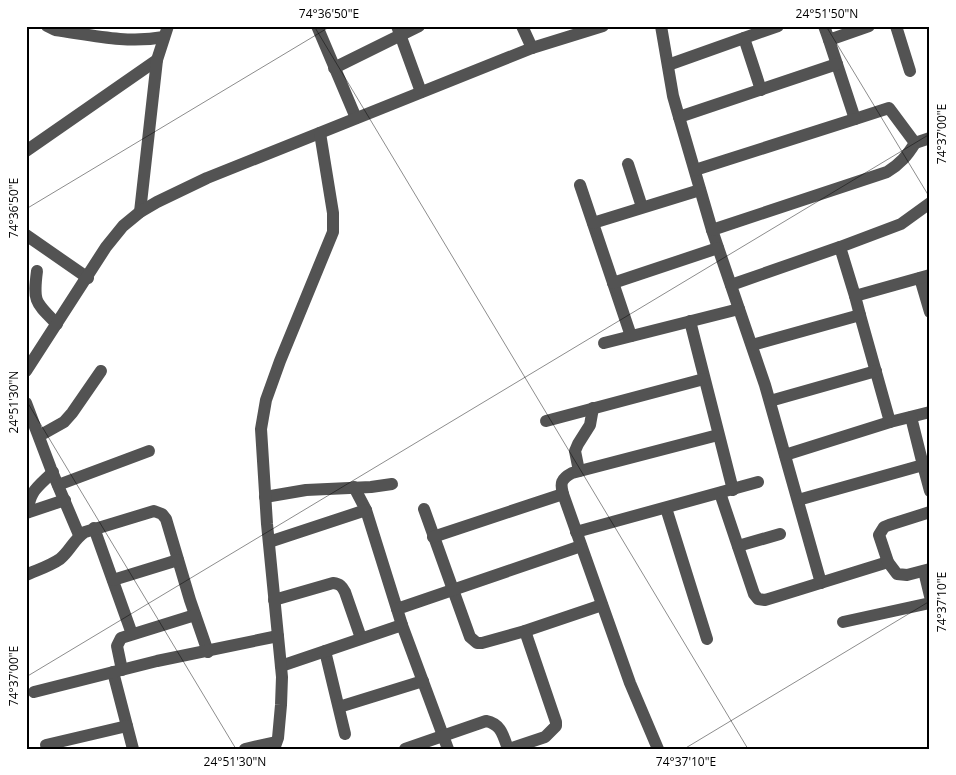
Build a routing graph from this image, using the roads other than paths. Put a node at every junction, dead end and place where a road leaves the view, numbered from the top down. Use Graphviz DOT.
graph roads {
  1 [pos="47,26"];
  2 [pos="317,26"];
  3 [pos="419,26"];
  4 [pos="522,26"];
  5 [pos="603,26"];
  6 [pos="661,26"];
  7 [pos="778,26"];
  8 [pos="824,26"];
  9 [pos="869,26"];
  10 [pos="896,26"];
  11 [pos="398,31"];
  12 [pos="166,32"];
  13 [pos="744,38"];
  14 [pos="829,40"];
  15 [pos="532,48"];
  16 [pos="157,60"];
  17 [pos="837,64"];
  18 [pos="668,65"];
  19 [pos="334,68"];
  20 [pos="910,71"];
  21 [pos="761,90"];
  22 [pos="421,92"];
  23 [pos="356,118"];
  24 [pos="679,118"];
  25 [pos="855,119"];
  26 [pos="320,133"];
  27 [pos="930,138"];
  28 [pos="915,143"];
  29 [pos="26,151"];
  30 [pos="628,164"];
  31 [pos="694,170"];
  32 [pos="580,185"];
  33 [pos="700,190"];
  34 [pos="930,203"];
  35 [pos="642,207"];
  36 [pos="140,212"];
  37 [pos="593,223"];
  38 [pos="712,230"];
  39 [pos="26,235"];
  40 [pos="840,247"];
  41 [pos="718,248"];
  42 [pos="37,271"];
  43 [pos="925,276"];
  44 [pos="88,278"];
  45 [pos="613,283"];
  46 [pos="731,285"];
  47 [pos="855,296"];
  48 [pos="739,309"];
  49 [pos="930,312"];
  50 [pos="860,315"];
  51 [pos="690,321"];
  52 [pos="57,324"];
  53 [pos="631,336"];
  54 [pos="604,343"];
  55 [pos="752,346"];
  56 [pos="26,371"];
  57 [pos="101,371"];
  58 [pos="876,371"];
  59 [pos="704,379"];
  60 [pos="770,401"];
  61 [pos="26,403"];
  62 [pos="593,408"];
  63 [pos="930,412"];
  64 [pos="911,417"];
  65 [pos="546,421"];
  66 [pos="890,422"];
  67 [pos="718,435"];
  68 [pos="39,436"];
  69 [pos="149,451"];
  70 [pos="785,455"];
  71 [pos="923,465"];
  72 [pos="579,471"];
  73 [pos="52,472"];
  74 [pos="758,482"];
  75 [pos="392,484"];
  76 [pos="58,485"];
  77 [pos="354,487"];
  78 [pos="733,490"];
  79 [pos="930,491"];
  80 [pos="720,493"];
  81 [pos="562,494"];
  82 [pos="265,497"];
  83 [pos="64,500"];
  84 [pos="798,500"];
  85 [pos="666,508"];
  86 [pos="424,509"];
  87 [pos="366,510"];
  88 [pos="930,512"];
  89 [pos="27,513"];
  90 [pos="94,528"];
  91 [pos="576,532"];
  92 [pos="780,534"];
  93 [pos="79,535"];
  94 [pos="434,537"];
  95 [pos="268,542"];
  96 [pos="581,546"];
  97 [pos="738,546"];
  98 [pos="178,560"];
  99 [pos="888,562"];
  100 [pos="927,570"];
  101 [pos="26,575"];
  102 [pos="112,580"];
  103 [pos="821,583"];
  104 [pos="452,590"];
  105 [pos="930,596"];
  106 [pos="274,600"];
  107 [pos="930,603"];
  108 [pos="602,605"];
  109 [pos="397,609"];
  110 [pos="195,615"];
  111 [pos="843,622"];
  112 [pos="402,625"];
  113 [pos="526,631"];
  114 [pos="132,634"];
  115 [pos="278,636"];
  116 [pos="361,638"];
  117 [pos="707,640"];
  118 [pos="325,651"];
  119 [pos="208,652"];
  120 [pos="281,666"];
  121 [pos="118,671"];
  122 [pos="424,681"];
  123 [pos="34,692"];
  124 [pos="339,708"];
  125 [pos="127,726"];
  126 [pos="345,734"];
  127 [pos="446,743"];
  128 [pos="46,745"];
  129 [pos="275,745"];
  130 [pos="133,749"];
  131 [pos="245,749"];
  132 [pos="405,749"];
  133 [pos="508,749"];
  134 [pos="658,749"];
  1 -- 12 [label="street"];
  2 -- 19 [label="street"];
  3 -- 11 [label="street"];
  4 -- 15 [label="street"];
  5 -- 15 [label="street"];
  6 -- 18 [label="street"];
  7 -- 13 [label="street"];
  8 -- 14 [label="street"];
  9 -- 14 [label="street"];
  10 -- 20 [label="street"];
  11 -- 19 [label="street"];
  11 -- 22 [label="street"];
  12 -- 16 [label="street"];
  13 -- 18 [label="street"];
  13 -- 21 [label="street"];
  14 -- 17 [label="street"];
  15 -- 22 [label="street"];
  16 -- 29 [label="street"];
  16 -- 36 [label="street"];
  17 -- 21 [label="street"];
  17 -- 25 [label="street"];
  18 -- 24 [label="street"];
  19 -- 23 [label="street"];
  21 -- 24 [label="street"];
  22 -- 23 [label="street"];
  23 -- 26 [label="street"];
  24 -- 31 [label="street"];
  25 -- 28 [label="street"];
  25 -- 31 [label="street"];
  26 -- 36 [label="street"];
  26 -- 82 [label="street"];
  27 -- 28 [label="street"];
  28 -- 38 [label="street"];
  30 -- 35 [label="street"];
  31 -- 33 [label="street"];
  32 -- 37 [label="street"];
  33 -- 35 [label="street"];
  33 -- 38 [label="street"];
  34 -- 40 [label="street"];
  35 -- 37 [label="street"];
  36 -- 44 [label="street"];
  37 -- 45 [label="street"];
  38 -- 41 [label="street"];
  39 -- 44 [label="street"];
  40 -- 46 [label="street"];
  40 -- 47 [label="street"];
  41 -- 45 [label="street"];
  41 -- 46 [label="street"];
  42 -- 52 [label="street"];
  43 -- 47 [label="street"];
  43 -- 49 [label="street"];
  44 -- 52 [label="street"];
  45 -- 53 [label="street"];
  46 -- 48 [label="street"];
  47 -- 50 [label="street"];
  48 -- 51 [label="street"];
  48 -- 55 [label="street"];
  50 -- 55 [label="street"];
  50 -- 58 [label="street"];
  51 -- 53 [label="street"];
  51 -- 59 [label="street"];
  52 -- 56 [label="street"];
  53 -- 54 [label="street"];
  55 -- 60 [label="street"];
  57 -- 68 [label="street"];
  58 -- 60 [label="street"];
  58 -- 66 [label="street"];
  59 -- 62 [label="street"];
  59 -- 67 [label="street"];
  60 -- 70 [label="street"];
  61 -- 68 [label="street"];
  62 -- 65 [label="street"];
  62 -- 72 [label="street"];
  63 -- 64 [label="street"];
  64 -- 66 [label="street"];
  64 -- 71 [label="street"];
  66 -- 70 [label="street"];
  67 -- 72 [label="street"];
  67 -- 78 [label="street"];
  68 -- 73 [label="street"];
  69 -- 76 [label="street"];
  70 -- 84 [label="street"];
  71 -- 79 [label="street"];
  71 -- 84 [label="street"];
  72 -- 81 [label="street"];
  73 -- 76 [label="street"];
  73 -- 89 [label="street"];
  74 -- 78 [label="street"];
  75 -- 77 [label="street"];
  76 -- 83 [label="street"];
  77 -- 82 [label="street"];
  77 -- 87 [label="street"];
  78 -- 80 [label="street"];
  80 -- 85 [label="street"];
  80 -- 97 [label="street"];
  81 -- 91 [label="street"];
  81 -- 94 [label="street"];
  82 -- 95 [label="street"];
  83 -- 89 [label="street"];
  83 -- 93 [label="street"];
  84 -- 103 [label="street"];
  85 -- 91 [label="street"];
  85 -- 117 [label="street"];
  86 -- 94 [label="street"];
  87 -- 95 [label="street"];
  87 -- 109 [label="street"];
  88 -- 99 [label="street"];
  90 -- 93 [label="street"];
  90 -- 98 [label="street"];
  90 -- 102 [label="street"];
  91 -- 96 [label="street"];
  92 -- 97 [label="street"];
  93 -- 101 [label="street"];
  94 -- 104 [label="street"];
  95 -- 106 [label="street"];
  96 -- 104 [label="street"];
  96 -- 108 [label="street"];
  97 -- 103 [label="street"];
  98 -- 102 [label="street"];
  98 -- 110 [label="street"];
  99 -- 100 [label="street"];
  99 -- 103 [label="street"];
  100 -- 105 [label="street"];
  102 -- 114 [label="street"];
  104 -- 109 [label="street"];
  104 -- 113 [label="street"];
  106 -- 115 [label="street"];
  106 -- 116 [label="street"];
  107 -- 111 [label="street"];
  108 -- 113 [label="street"];
  108 -- 134 [label="street"];
  109 -- 112 [label="street"];
  110 -- 114 [label="street"];
  110 -- 119 [label="street"];
  112 -- 116 [label="street"];
  112 -- 122 [label="street"];
  113 -- 133 [label="street"];
  114 -- 121 [label="street"];
  115 -- 119 [label="street"];
  115 -- 120 [label="street"];
  116 -- 118 [label="street"];
  118 -- 120 [label="street"];
  118 -- 124 [label="street"];
  119 -- 121 [label="street"];
  120 -- 129 [label="street"];
  121 -- 123 [label="street"];
  121 -- 125 [label="street"];
  122 -- 124 [label="street"];
  122 -- 127 [label="street"];
  124 -- 126 [label="street"];
  125 -- 128 [label="street"];
  125 -- 130 [label="street"];
  127 -- 132 [label="street"];
  127 -- 133 [label="street"];
  129 -- 131 [label="street"];
}
